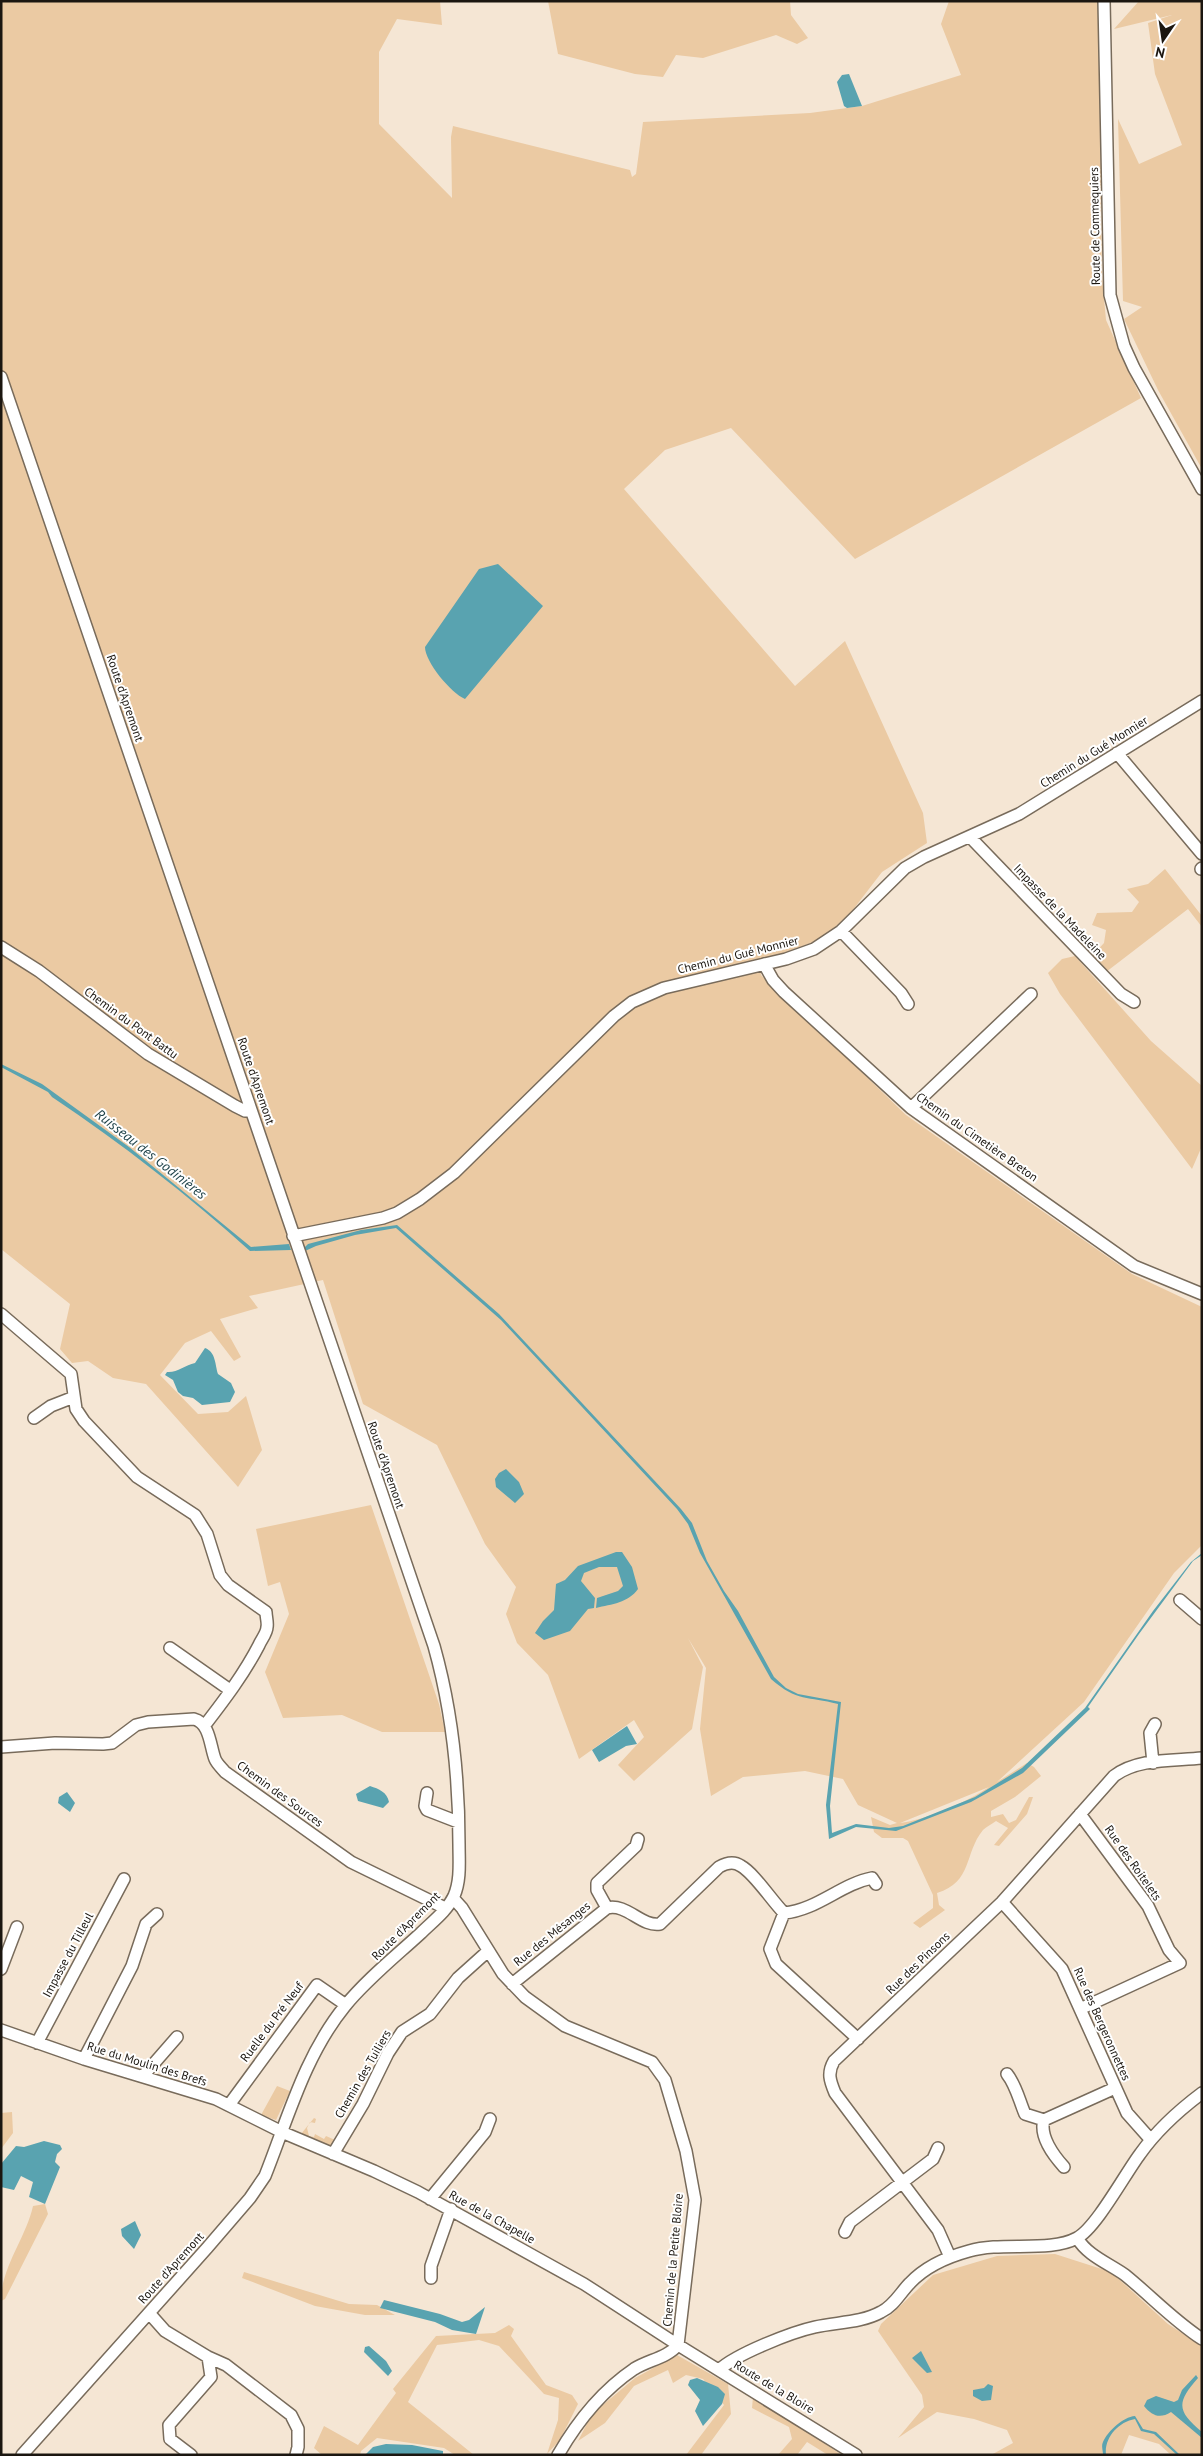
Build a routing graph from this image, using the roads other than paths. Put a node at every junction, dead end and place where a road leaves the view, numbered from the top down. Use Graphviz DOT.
graph roads {
  1 [pos="1104,1"];
  2 [pos="1,377"];
  3 [pos="1202,490"];
  4 [pos="1202,701"];
  5 [pos="1117,753"];
  6 [pos="970,837"];
  7 [pos="1202,854"];
  8 [pos="840,931"];
  9 [pos="1,947"];
  10 [pos="764,964"];
  11 [pos="1031,994"];
  12 [pos="1134,1002"];
  13 [pos="908,1004"];
  14 [pos="911,1108"];
  15 [pos="251,1110"];
  16 [pos="293,1236"];
  17 [pos="1202,1294"];
  18 [pos="1,1314"];
  19 [pos="74,1397"];
  20 [pos="34,1418"];
  21 [pos="1180,1600"];
  22 [pos="1202,1619"];
  23 [pos="170,1648"];
  24 [pos="230,1690"];
  25 [pos="1155,1724"];
  26 [pos="205,1725"];
  27 [pos="1,1747"];
  28 [pos="1202,1758"];
  29 [pos="1153,1763"];
  30 [pos="427,1793"];
  31 [pos="1080,1814"];
  32 [pos="458,1822"];
  33 [pos="638,1839"];
  34 [pos="124,1879"];
  35 [pos="876,1884"];
  36 [pos="453,1898"];
  37 [pos="1002,1902"];
  38 [pos="445,1908"];
  39 [pos="606,1908"];
  40 [pos="784,1912"];
  41 [pos="158,1914"];
  42 [pos="16,1927"];
  43 [pos="488,1951"];
  44 [pos="1,1969"];
  45 [pos="512,1984"];
  46 [pos="346,2005"];
  47 [pos="1080,2009"];
  48 [pos="1,2030"];
  49 [pos="177,2037"];
  50 [pos="858,2039"];
  51 [pos="38,2043"];
  52 [pos="84,2059"];
  53 [pos="1007,2074"];
  54 [pos="143,2076"];
  55 [pos="1115,2088"];
  56 [pos="1202,2093"];
  57 [pos="228,2105"];
  58 [pos="490,2119"];
  59 [pos="1044,2120"];
  60 [pos="282,2132"];
  61 [pos="1151,2140"];
  62 [pos="938,2148"];
  63 [pos="333,2154"];
  64 [pos="1064,2167"];
  65 [pos="903,2182"];
  66 [pos="430,2199"];
  67 [pos="451,2210"];
  68 [pos="845,2232"];
  69 [pos="1077,2238"];
  70 [pos="950,2257"];
  71 [pos="431,2278"];
  72 [pos="149,2313"];
  73 [pos="1202,2339"];
  74 [pos="678,2345"];
  75 [pos="208,2357"];
  76 [pos="719,2370"];
  77 [pos="22,2455"];
  78 [pos="191,2455"];
  79 [pos="296,2455"];
  80 [pos="558,2455"];
  81 [pos="856,2455"];
  1 -- 3 [label="street, Route de Commequiers"];
  2 -- 15 [label="street, Route d'Apremont"];
  4 -- 5 [label="street, Chemin du Gué Monnier"];
  5 -- 6 [label="street, Chemin du Gué Monnier"];
  5 -- 7 [label="street"];
  6 -- 8 [label="street, Chemin du Gué Monnier"];
  6 -- 12 [label="street, Impasse de la Madeleine"];
  8 -- 10 [label="street, Chemin du Gué Monnier"];
  8 -- 13 [label="street"];
  9 -- 15 [label="street, Chemin du Pont Battu"];
  10 -- 14 [label="street, Chemin du Cimetière Breton"];
  10 -- 16 [label="street, Chemin du Gué Monnier"];
  11 -- 14 [label="street"];
  14 -- 17 [label="street, Chemin du Cimetière Breton"];
  15 -- 16 [label="street, Route d'Apremont"];
  16 -- 32 [label="street, Route d'Apremont"];
  18 -- 19 [label="street"];
  19 -- 20 [label="street"];
  19 -- 24 [label="street"];
  21 -- 22 [label="street"];
  23 -- 24 [label="street"];
  24 -- 26 [label="street"];
  25 -- 29 [label="street"];
  26 -- 27 [label="street"];
  26 -- 38 [label="street, Chemin des Sources"];
  28 -- 29 [label="street, Rue des Pinsons"];
  29 -- 31 [label="street, Rue des Pinsons"];
  30 -- 32 [label="street"];
  31 -- 37 [label="street, Rue des Pinsons"];
  31 -- 47 [label="street, Rue des Roitelets"];
  32 -- 36 [label="street, Route d'Apremont"];
  33 -- 39 [label="street"];
  34 -- 51 [label="street, Impasse du Tilleul"];
  35 -- 40 [label="street"];
  36 -- 38 [label="street, Route d'Apremont"];
  36 -- 43 [label="street, Chemin de la Petite Bloire"];
  37 -- 47 [label="street, Rue des Bergeronnettes"];
  37 -- 50 [label="street, Rue des Pinsons"];
  38 -- 46 [label="street, Route d'Apremont"];
  39 -- 40 [label="street, Rue des Mésanges"];
  39 -- 45 [label="street, Rue des Mésanges"];
  40 -- 50 [label="street"];
  41 -- 52 [label="street"];
  42 -- 44 [label="street"];
  43 -- 45 [label="street, Chemin de la Petite Bloire"];
  43 -- 63 [label="street, Chemin des Tuiliers"];
  45 -- 74 [label="street, Chemin de la Petite Bloire"];
  46 -- 57 [label="street, Ruelle du Pré Neuf"];
  46 -- 60 [label="street, Route d'Apremont"];
  47 -- 55 [label="street, Rue des Bergeronnettes"];
  48 -- 51 [label="street, Rue du Moulin des Brefs"];
  49 -- 54 [label="street"];
  50 -- 65 [label="street, Rue des Pinsons"];
  51 -- 52 [label="street, Rue du Moulin des Brefs"];
  52 -- 54 [label="street, Rue du Moulin des Brefs"];
  53 -- 59 [label="street"];
  54 -- 57 [label="street, Rue du Moulin des Brefs"];
  55 -- 59 [label="street"];
  55 -- 61 [label="street, Rue des Bergeronnettes"];
  56 -- 61 [label="street"];
  57 -- 60 [label="street, Rue du Moulin des Brefs"];
  58 -- 66 [label="street"];
  59 -- 64 [label="street"];
  60 -- 63 [label="street, Rue de la Chapelle"];
  60 -- 72 [label="street, Route d'Apremont"];
  61 -- 69 [label="street"];
  62 -- 65 [label="street"];
  63 -- 66 [label="street, Rue de la Chapelle"];
  65 -- 68 [label="street"];
  65 -- 70 [label="street, Rue des Pinsons"];
  66 -- 67 [label="street, Rue de la Chapelle"];
  67 -- 71 [label="street"];
  67 -- 74 [label="street, Rue de la Chapelle"];
  69 -- 70 [label="street"];
  69 -- 73 [label="street"];
  70 -- 76 [label="street"];
  72 -- 75 [label="street"];
  72 -- 77 [label="street, Route d'Apremont"];
  74 -- 76 [label="street, Route de la Bloire"];
  74 -- 80 [label="street"];
  75 -- 78 [label="street"];
  75 -- 79 [label="street"];
  76 -- 81 [label="street, Route de la Bloire"];
}
